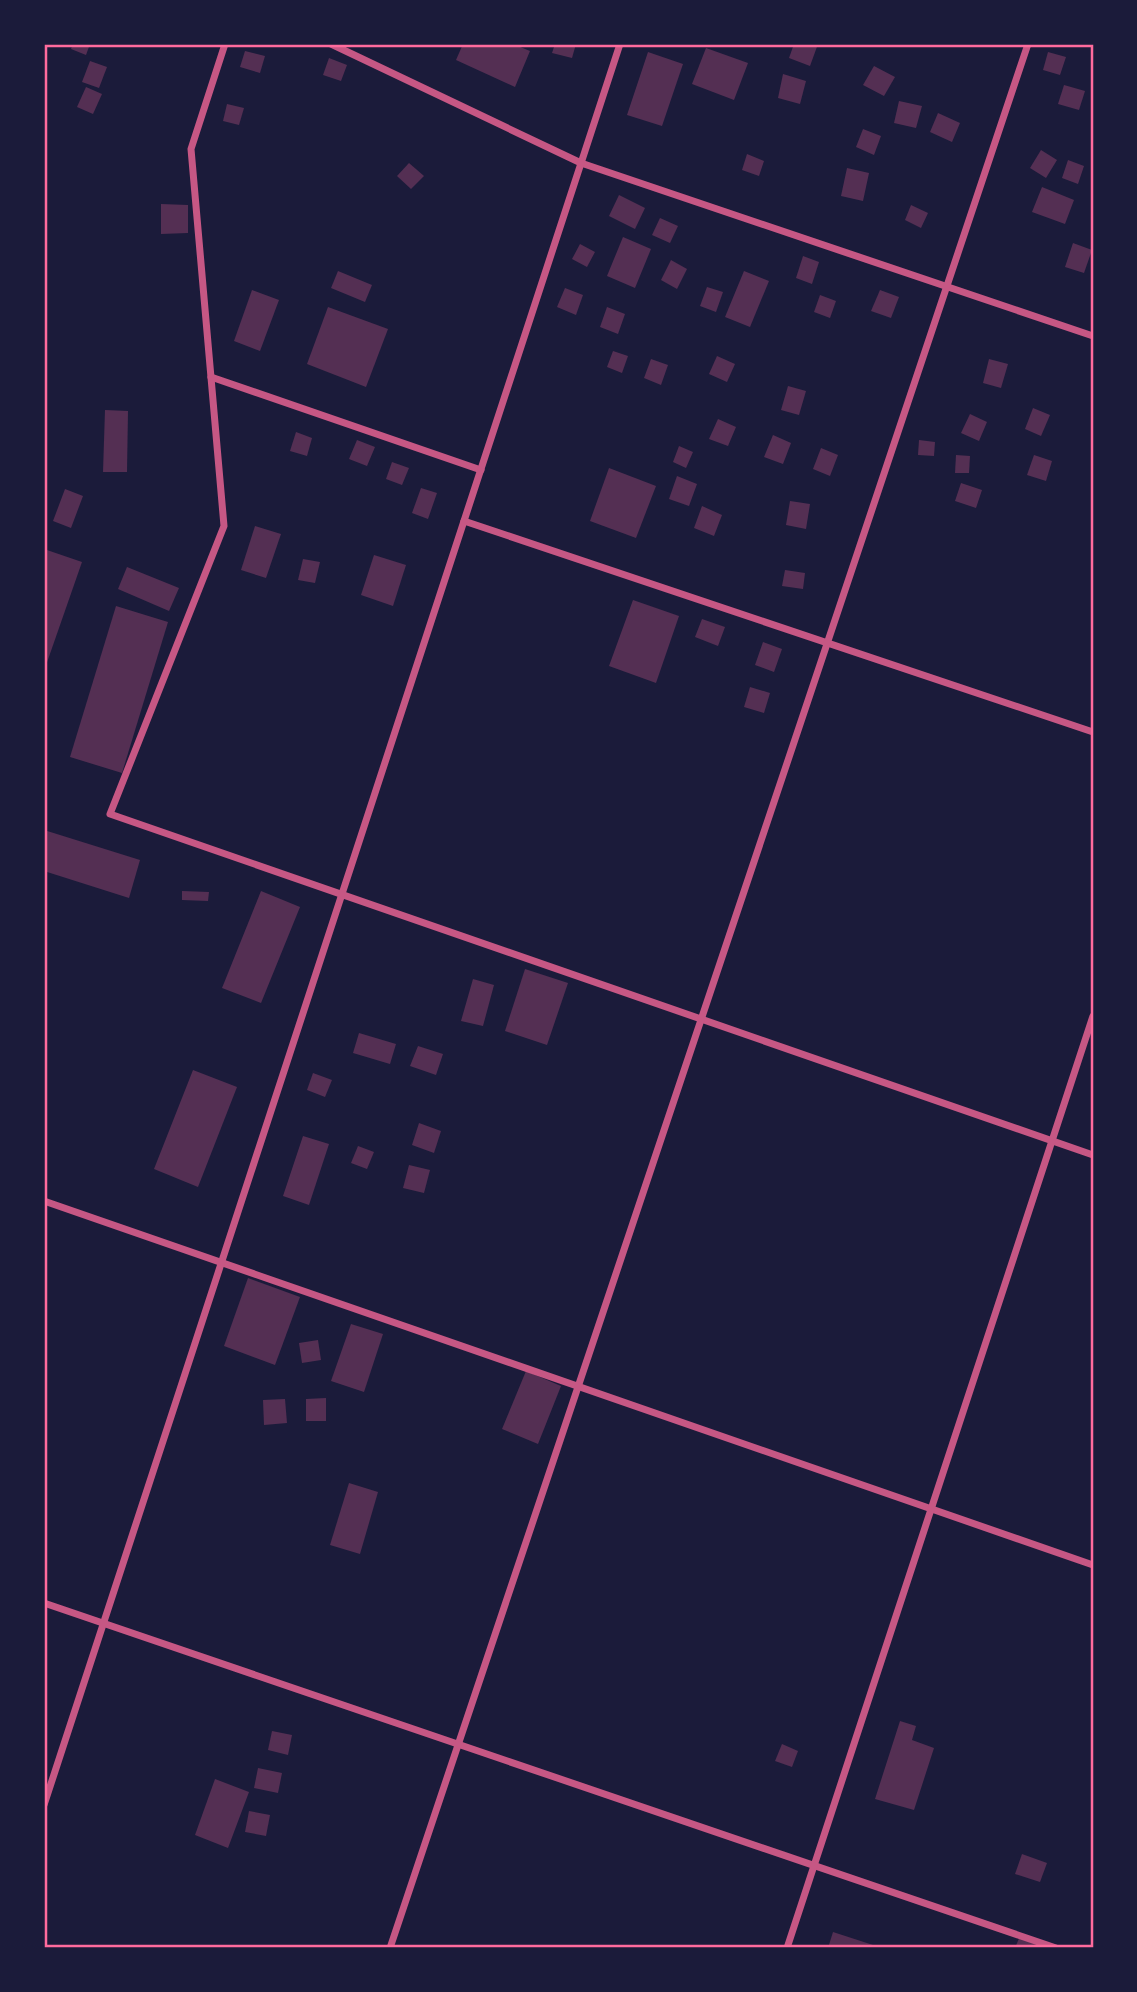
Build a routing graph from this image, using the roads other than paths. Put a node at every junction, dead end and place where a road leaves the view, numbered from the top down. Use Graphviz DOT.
graph roads {
  1 [pos="225,44"];
  2 [pos="331,44"];
  3 [pos="620,44"];
  4 [pos="1028,44"];
  5 [pos="581,163"];
  6 [pos="947,286"];
  7 [pos="1093,336"];
  8 [pos="211,377"];
  9 [pos="481,470"];
  10 [pos="464,521"];
  11 [pos="827,642"];
  12 [pos="1093,732"];
  13 [pos="342,894"];
  14 [pos="1093,1016"];
  15 [pos="701,1019"];
  16 [pos="1052,1140"];
  17 [pos="1093,1155"];
  18 [pos="44,1201"];
  19 [pos="222,1262"];
  20 [pos="579,1387"];
  21 [pos="931,1509"];
  22 [pos="1093,1565"];
  23 [pos="44,1603"];
  24 [pos="103,1623"];
  25 [pos="459,1744"];
  26 [pos="44,1805"];
  27 [pos="814,1866"];
  28 [pos="390,1948"];
  29 [pos="787,1948"];
  30 [pos="1056,1948"];
  1 -- 8 [label="street"];
  2 -- 5 [label="street"];
  3 -- 5 [label="street"];
  4 -- 6 [label="street"];
  5 -- 6 [label="street"];
  5 -- 9 [label="street"];
  6 -- 7 [label="street"];
  6 -- 11 [label="street"];
  8 -- 9 [label="street"];
  8 -- 13 [label="street"];
  9 -- 10 [label="street"];
  10 -- 11 [label="street"];
  10 -- 13 [label="street"];
  11 -- 12 [label="street"];
  11 -- 15 [label="street"];
  13 -- 15 [label="street"];
  13 -- 19 [label="street"];
  14 -- 16 [label="street"];
  15 -- 16 [label="street"];
  15 -- 20 [label="street"];
  16 -- 17 [label="street"];
  16 -- 21 [label="street"];
  18 -- 19 [label="street"];
  19 -- 20 [label="street"];
  19 -- 24 [label="street"];
  20 -- 21 [label="street"];
  20 -- 25 [label="street"];
  21 -- 22 [label="street"];
  21 -- 27 [label="street"];
  23 -- 24 [label="street"];
  24 -- 25 [label="street"];
  24 -- 26 [label="street"];
  25 -- 27 [label="street"];
  25 -- 28 [label="street"];
  27 -- 29 [label="street"];
  27 -- 30 [label="street"];
}
